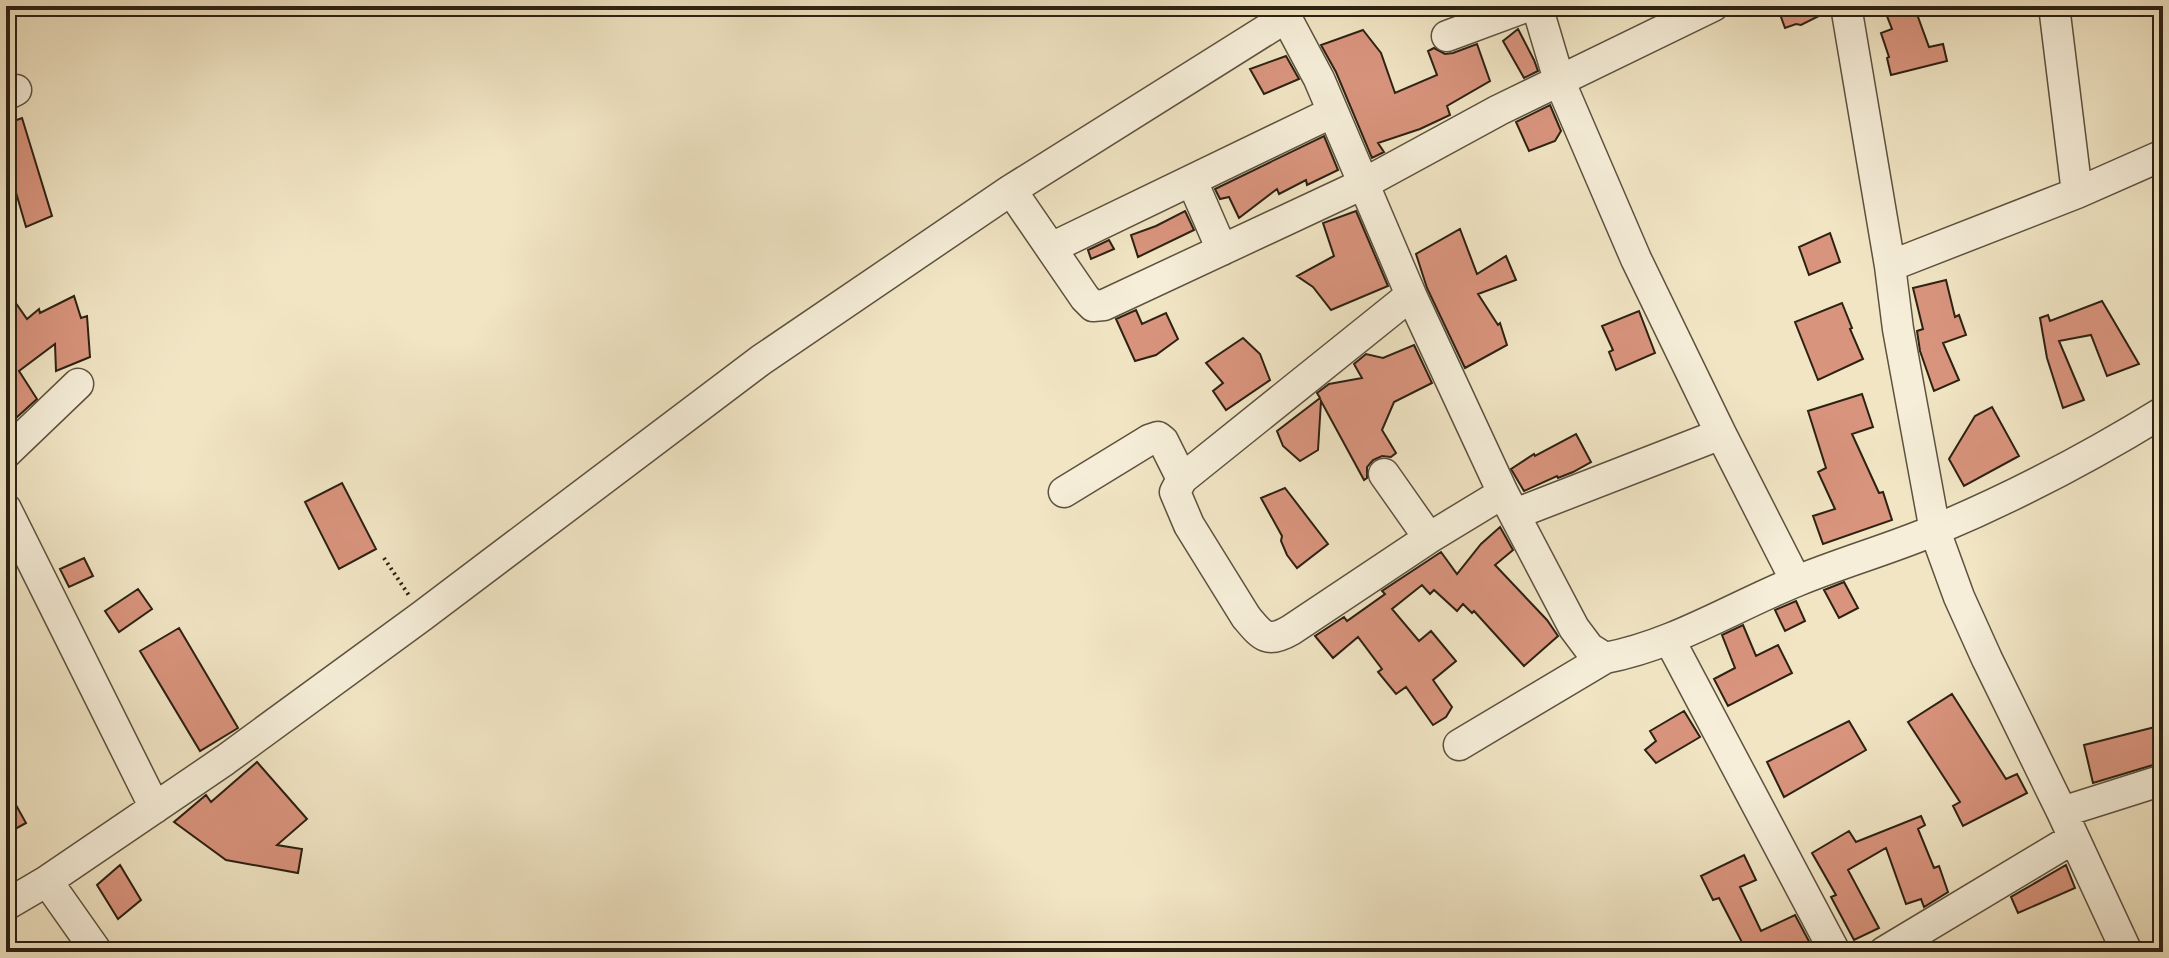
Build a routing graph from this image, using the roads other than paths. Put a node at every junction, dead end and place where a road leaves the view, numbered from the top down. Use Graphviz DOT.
graph roads {
  1 [pos="1528,6"];
  2 [pos="1537,6"];
  3 [pos="1713,6"];
  4 [pos="1846,6"];
  5 [pos="2054,6"];
  6 [pos="1283,12"];
  7 [pos="1447,36"];
  8 [pos="1559,80"];
  9 [pos="1333,112"];
  10 [pos="2163,155"];
  11 [pos="1192,181"];
  12 [pos="1363,184"];
  13 [pos="1011,190"];
  14 [pos="2077,193"];
  15 [pos="1051,248"];
  16 [pos="1222,250"];
  17 [pos="1890,266"];
  18 [pos="1411,295"];
  19 [pos="78,384"];
  20 [pos="2163,412"];
  21 [pos="1721,434"];
  22 [pos="6,453"];
  23 [pos="1384,474"];
  24 [pos="1182,479"];
  25 [pos="1064,492"];
  26 [pos="1509,503"];
  27 [pos="6,509"];
  28 [pos="1935,531"];
  29 [pos="1429,538"];
  30 [pos="1796,581"];
  31 [pos="1669,639"];
  32 [pos="1605,658"];
  33 [pos="1459,745"];
  34 [pos="2163,780"];
  35 [pos="155,808"];
  36 [pos="2068,825"];
  37 [pos="47,881"];
  38 [pos="6,905"];
  39 [pos="97,952"];
  40 [pos="1835,952"];
  41 [pos="1884,952"];
  42 [pos="2127,952"];
  1 -- 7 [label="street"];
  2 -- 8 [label="street"];
  3 -- 8 [label="street"];
  4 -- 17 [label="street"];
  5 -- 14 [label="street"];
  6 -- 9 [label="street"];
  6 -- 13 [label="street"];
  8 -- 12 [label="street"];
  8 -- 21 [label="street"];
  9 -- 11 [label="street"];
  9 -- 12 [label="street"];
  10 -- 14 [label="street"];
  11 -- 15 [label="street"];
  11 -- 16 [label="street"];
  12 -- 16 [label="street"];
  12 -- 18 [label="street"];
  13 -- 15 [label="street"];
  13 -- 35 [label="street"];
  14 -- 17 [label="street"];
  15 -- 16 [label="street"];
  17 -- 28 [label="street"];
  18 -- 24 [label="street"];
  18 -- 26 [label="street"];
  19 -- 22 [label="street"];
  20 -- 28 [label="street"];
  21 -- 26 [label="street"];
  21 -- 30 [label="street"];
  23 -- 29 [label="street"];
  24 -- 25 [label="street"];
  24 -- 29 [label="street"];
  26 -- 29 [label="street"];
  26 -- 32 [label="street"];
  27 -- 35 [label="street"];
  28 -- 30 [label="street"];
  28 -- 36 [label="street"];
  30 -- 31 [label="street"];
  31 -- 32 [label="street"];
  31 -- 40 [label="street"];
  32 -- 33 [label="street"];
  34 -- 36 [label="street"];
  35 -- 37 [label="street"];
  36 -- 41 [label="street"];
  36 -- 42 [label="street"];
  37 -- 38 [label="street"];
  37 -- 39 [label="street"];
}
